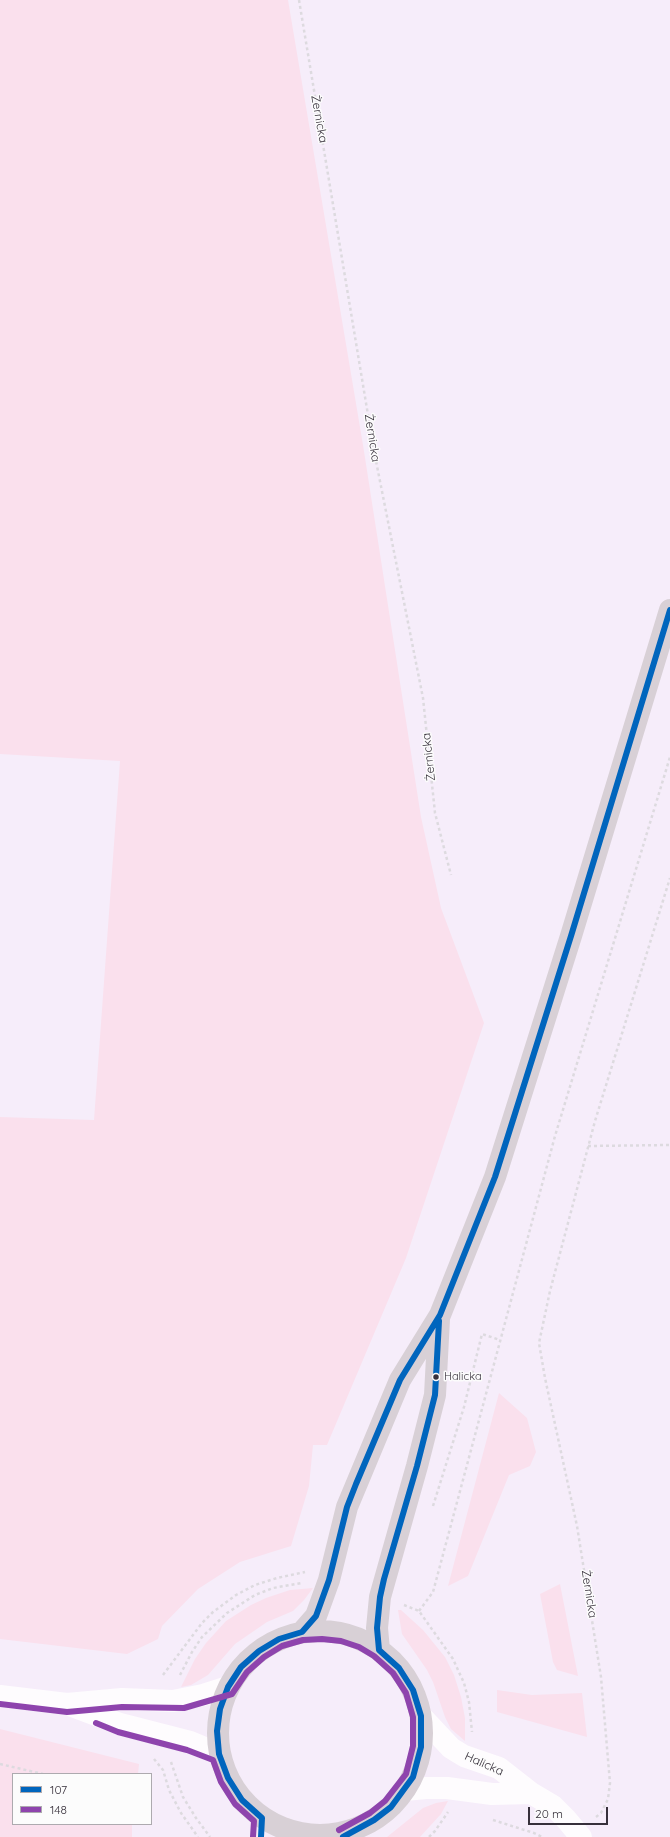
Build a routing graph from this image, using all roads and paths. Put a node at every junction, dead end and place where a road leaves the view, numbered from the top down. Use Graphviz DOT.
graph roads {
  1 [pos="299,0"];
  2 [pos="670,610"];
  3 [pos="670,757"];
  4 [pos="451,876"];
  5 [pos="670,878"];
  6 [pos="670,1145"];
  7 [pos="588,1146"];
  8 [pos="440,1315"];
  9 [pos="500,1340"];
  10 [pos="432,1510"];
  11 [pos="310,1570"];
  12 [pos="327,1586"];
  13 [pos="380,1597"];
  14 [pos="419,1611"];
  15 [pos="302,1632"];
  16 [pos="379,1650"];
  17 [pos="162,1677"];
  18 [pos="178,1679"];
  19 [pos="228,1687"];
  20 [pos="0,1696"];
  21 [pos="67,1704"];
  22 [pos="421,1716"];
  23 [pos="473,1734"];
  24 [pos="150,1754"];
  25 [pos="219,1754"];
  26 [pos="170,1758"];
  27 [pos="0,1764"];
  28 [pos="39,1773"];
  29 [pos="405,1790"];
  30 [pos="531,1793"];
  31 [pos="451,1806"];
  32 [pos="489,1819"];
  33 [pos="261,1827"];
  34 [pos="349,1833"];
  35 [pos="580,1835"];
  36 [pos="198,1837"];
  37 [pos="210,1837"];
  38 [pos="429,1837"];
  39 [pos="542,1837"];
  1 -- 4 [label="path, Żernicka"];
  2 -- 8 [label="main road"];
  3 -- 9 [label="path"];
  5 -- 7 [label="path"];
  6 -- 7 [label="path"];
  7 -- 35 [label="path, Żernicka"];
  8 -- 12 [label="main road"];
  8 -- 13 [label="main road"];
  9 -- 10 [label="path"];
  9 -- 14 [label="path"];
  11 -- 17 [label="path"];
  12 -- 15 [label="main road"];
  12 -- 18 [label="path"];
  13 -- 14 [label="path"];
  13 -- 16 [label="main road"];
  14 -- 23 [label="path"];
  15 -- 16 [label="main road"];
  15 -- 19 [label="main road"];
  16 -- 22 [label="main road"];
  19 -- 21 [label="street"];
  19 -- 25 [label="main road"];
  20 -- 21 [label="street"];
  21 -- 25 [label="street"];
  22 -- 29 [label="main road"];
  22 -- 30 [label="street, Halicka"];
  24 -- 36 [label="path"];
  25 -- 33 [label="main road"];
  26 -- 37 [label="path"];
  27 -- 28 [label="path"];
  29 -- 30 [label="street, Halicka"];
  29 -- 34 [label="main road"];
  30 -- 35 [label="street, Halicka"];
  31 -- 38 [label="path"];
  32 -- 39 [label="path"];
  33 -- 34 [label="main road"];
}
